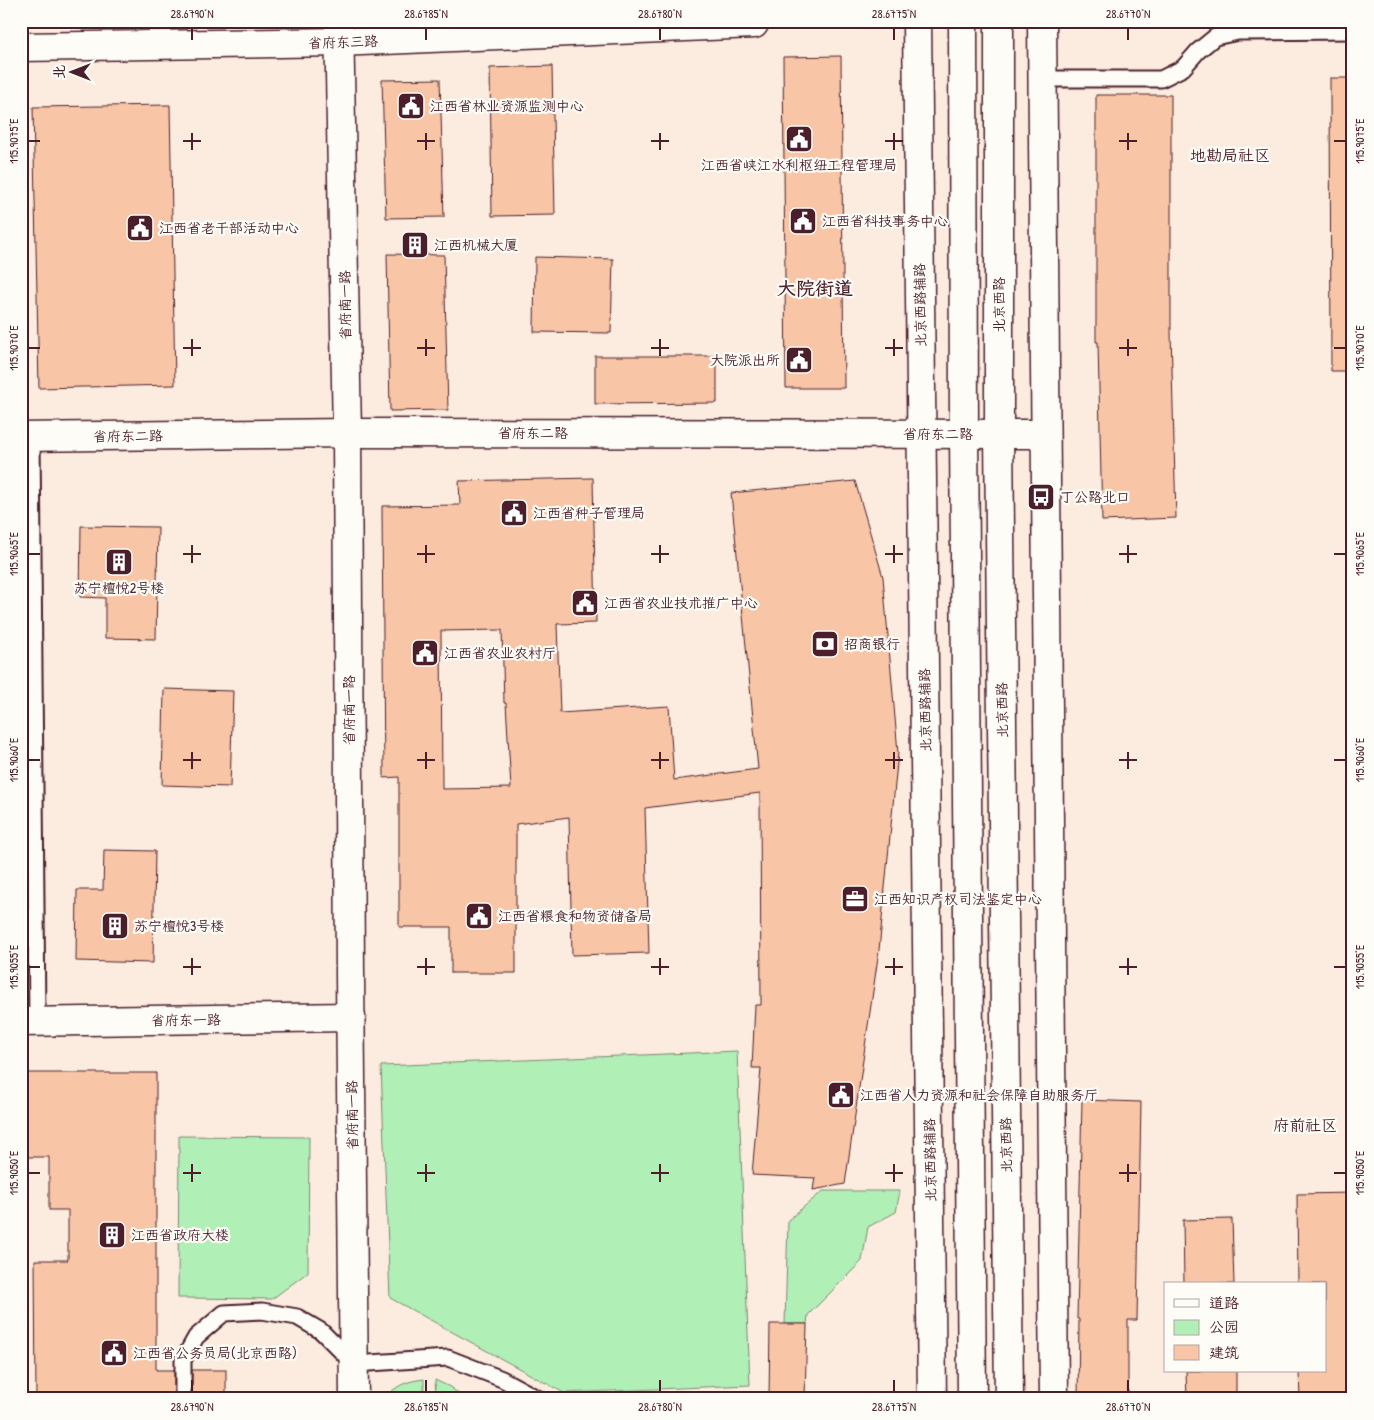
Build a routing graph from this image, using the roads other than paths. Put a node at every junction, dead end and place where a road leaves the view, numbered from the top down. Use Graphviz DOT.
graph roads {
  1 [pos="916,21"];
  2 [pos="963,21"];
  3 [pos="999,21"];
  4 [pos="1042,21"];
  5 [pos="754,24"];
  6 [pos="1353,30"];
  7 [pos="339,32"];
  8 [pos="21,47"];
  9 [pos="1042,79"];
  10 [pos="347,433"];
  11 [pos="922,434"];
  12 [pos="964,434"];
  13 [pos="999,434"];
  14 [pos="1045,434"];
  15 [pos="27,437"];
  16 [pos="351,1017"];
  17 [pos="29,1022"];
  18 [pos="354,1364"];
  19 [pos="183,1399"];
  20 [pos="354,1399"];
  21 [pos="539,1399"];
  22 [pos="932,1399"];
  23 [pos="972,1399"];
  24 [pos="1009,1399"];
  25 [pos="1054,1399"];
  1 -- 11 [label="main road, 北京西路辅路"];
  2 -- 12 [label="main road"];
  3 -- 13 [label="main road, 北京西路"];
  4 -- 9 [label="main road"];
  5 -- 7 [label="main road, 省府东三路"];
  6 -- 9 [label="lane"];
  7 -- 8 [label="main road, 省府东三路"];
  7 -- 10 [label="main road, 省府南一路"];
  9 -- 14 [label="main road"];
  10 -- 11 [label="main road, 省府东二路"];
  10 -- 15 [label="main road, 省府东二路"];
  10 -- 16 [label="main road, 省府南一路"];
  11 -- 12 [label="main road, 省府东二路"];
  11 -- 22 [label="main road, 北京西路辅路"];
  12 -- 13 [label="main road, 省府东二路"];
  12 -- 23 [label="main road"];
  13 -- 14 [label="main road, 省府东二路"];
  13 -- 24 [label="main road, 北京西路"];
  14 -- 25 [label="main road"];
  15 -- 17 [label="lane"];
  16 -- 17 [label="main road, 省府东一路"];
  16 -- 18 [label="main road, 省府南一路"];
  18 -- 19 [label="lane"];
  18 -- 20 [label="main road, 省府南一路"];
  18 -- 21 [label="lane"];
}
